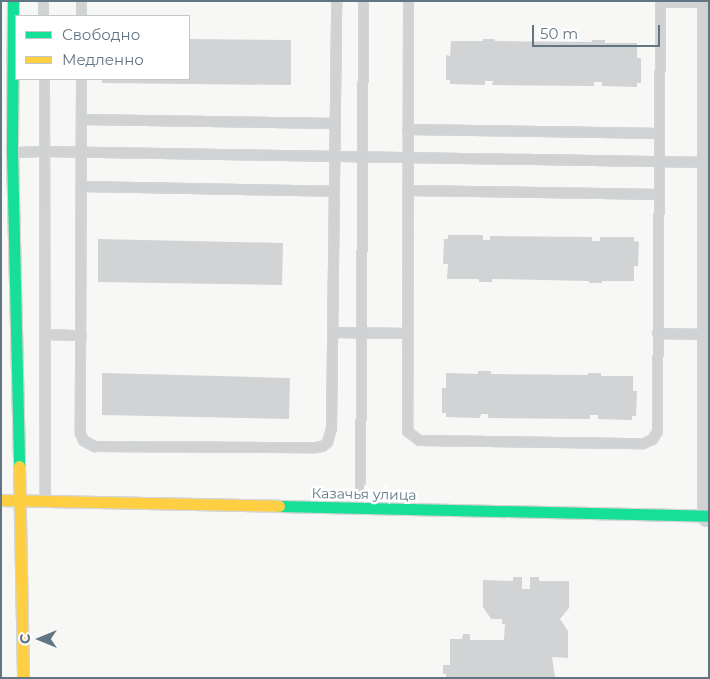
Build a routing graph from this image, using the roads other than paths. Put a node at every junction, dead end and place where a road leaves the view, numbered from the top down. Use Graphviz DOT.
graph roads {
  1 [pos="13,1"];
  2 [pos="43,1"];
  3 [pos="81,1"];
  4 [pos="336,1"];
  5 [pos="363,1"];
  6 [pos="408,1"];
  7 [pos="660,2"];
  8 [pos="706,2"];
  9 [pos="43,15"];
  10 [pos="81,15"];
  11 [pos="44,80"];
  12 [pos="81,80"];
  13 [pos="81,118"];
  14 [pos="335,122"];
  15 [pos="408,129"];
  16 [pos="659,133"];
  17 [pos="708,133"];
  18 [pos="44,151"];
  19 [pos="81,152"];
  20 [pos="7,153"];
  21 [pos="334,156"];
  22 [pos="659,161"];
  23 [pos="708,162"];
  24 [pos="81,186"];
  25 [pos="407,190"];
  26 [pos="334,191"];
  27 [pos="708,193"];
  28 [pos="659,194"];
  29 [pos="332,332"];
  30 [pos="361,333"];
  31 [pos="407,333"];
  32 [pos="658,333"];
  33 [pos="44,334"];
  34 [pos="80,334"];
  35 [pos="706,334"];
  36 [pos="708,459"];
  37 [pos="1,500"];
  38 [pos="19,500"];
  39 [pos="45,501"];
  40 [pos="360,509"];
  41 [pos="708,516"];
  42 [pos="23,678"];
  1 -- 20 [label="street"];
  2 -- 9 [label="lane"];
  3 -- 10 [label="lane"];
  4 -- 14 [label="lane"];
  5 -- 30 [label="lane"];
  6 -- 15 [label="lane"];
  7 -- 8 [label="lane"];
  7 -- 16 [label="lane"];
  8 -- 17 [label="street"];
  11 -- 18 [label="lane"];
  12 -- 13 [label="lane"];
  13 -- 14 [label="lane"];
  13 -- 19 [label="lane"];
  14 -- 21 [label="lane"];
  15 -- 16 [label="lane"];
  15 -- 25 [label="lane"];
  16 -- 22 [label="lane"];
  17 -- 23 [label="street"];
  18 -- 19 [label="lane"];
  18 -- 20 [label="lane"];
  18 -- 33 [label="lane"];
  19 -- 21 [label="lane"];
  19 -- 24 [label="lane"];
  20 -- 38 [label="street"];
  21 -- 22 [label="lane"];
  21 -- 26 [label="lane"];
  22 -- 23 [label="lane"];
  22 -- 28 [label="lane"];
  23 -- 27 [label="street"];
  24 -- 26 [label="lane"];
  24 -- 34 [label="lane"];
  25 -- 28 [label="lane"];
  25 -- 31 [label="lane"];
  26 -- 29 [label="lane"];
  27 -- 35 [label="street"];
  28 -- 32 [label="lane"];
  29 -- 30 [label="lane"];
  29 -- 34 [label="lane"];
  30 -- 31 [label="lane"];
  30 -- 40 [label="lane"];
  31 -- 32 [label="lane"];
  32 -- 35 [label="lane"];
  33 -- 34 [label="lane"];
  33 -- 39 [label="lane"];
  35 -- 36 [label="street"];
  36 -- 41 [label="street"];
  37 -- 38 [label="street, Казачья улица"];
  38 -- 39 [label="street, Казачья улица"];
  38 -- 42 [label="street"];
  39 -- 40 [label="street, Казачья улица"];
  40 -- 41 [label="street, Казачья улица"];
}
